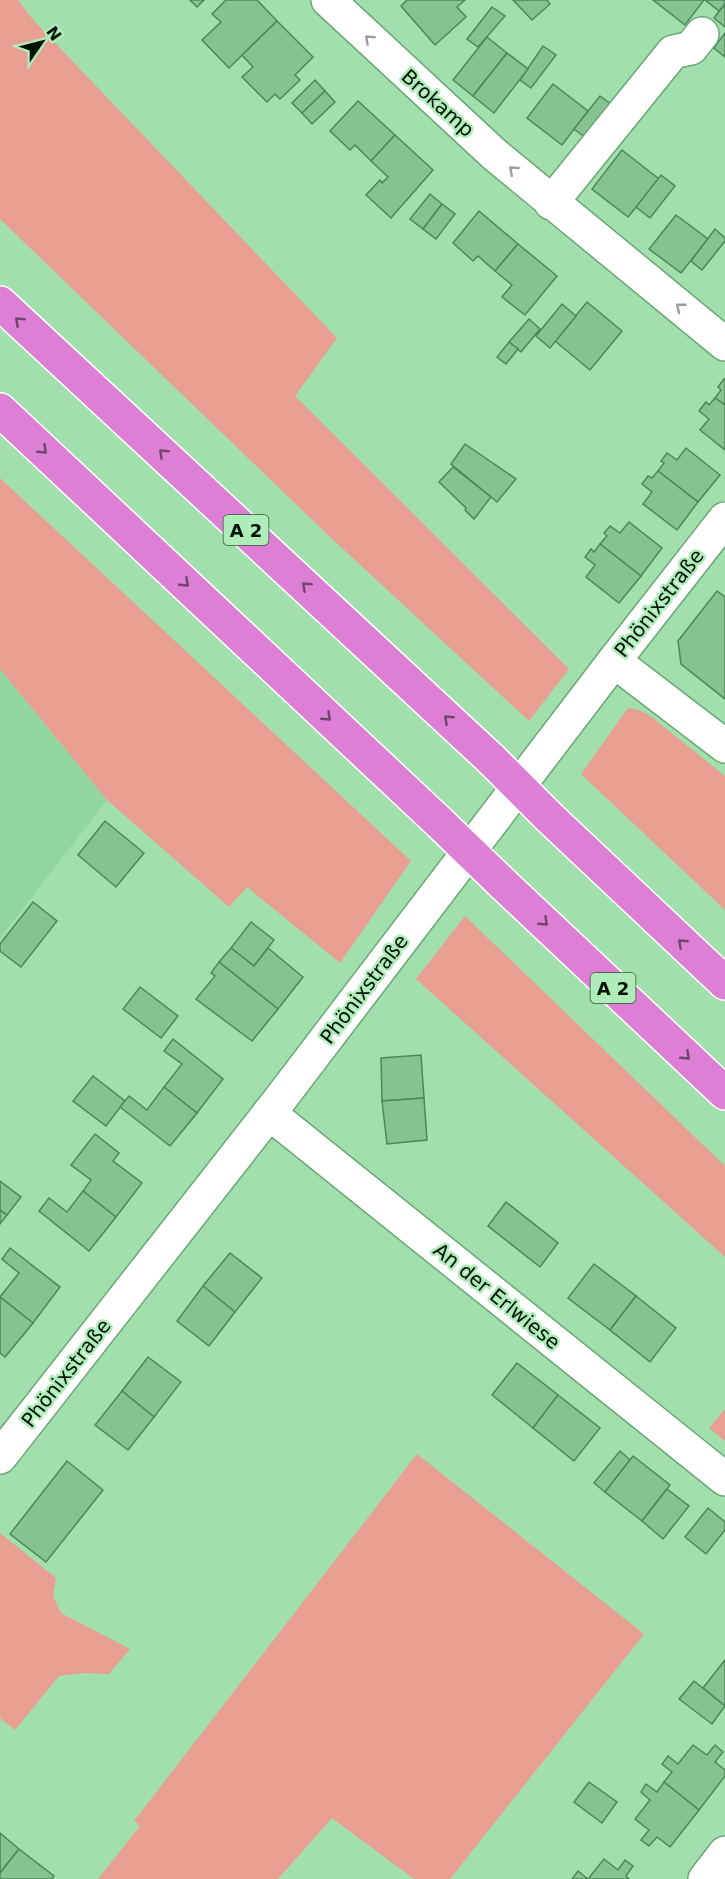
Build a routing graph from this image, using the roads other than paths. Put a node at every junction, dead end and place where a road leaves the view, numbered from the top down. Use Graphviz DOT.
graph roads {
  1 [pos="332,1"];
  2 [pos="702,34"];
  3 [pos="551,203"];
  4 [pos="0,303"];
  5 [pos="725,345"];
  6 [pos="0,410"];
  7 [pos="725,519"];
  8 [pos="614,662"];
  9 [pos="725,746"];
  10 [pos="725,983"];
  11 [pos="725,1093"];
  12 [pos="269,1113"];
  13 [pos="0,1457"];
  14 [pos="725,1479"];
  15 [pos="725,1853"];
  16 [pos="705,1879"];
  3 -- 1 [label="street, Brokamp, one-way"];
  2 -- 3 [label="street"];
  5 -- 3 [label="street, Brokamp, one-way"];
  10 -- 4 [label="highway, A 2, one-way, bridge"];
  6 -- 11 [label="highway, A 2, one-way, bridge"];
  7 -- 8 [label="street, Phönixstraße"];
  8 -- 9 [label="street"];
  8 -- 12 [label="street, Phönixstraße"];
  12 -- 13 [label="street, Phönixstraße"];
  12 -- 14 [label="street, An der Erlwiese"];
  15 -- 16 [label="street"];
}
